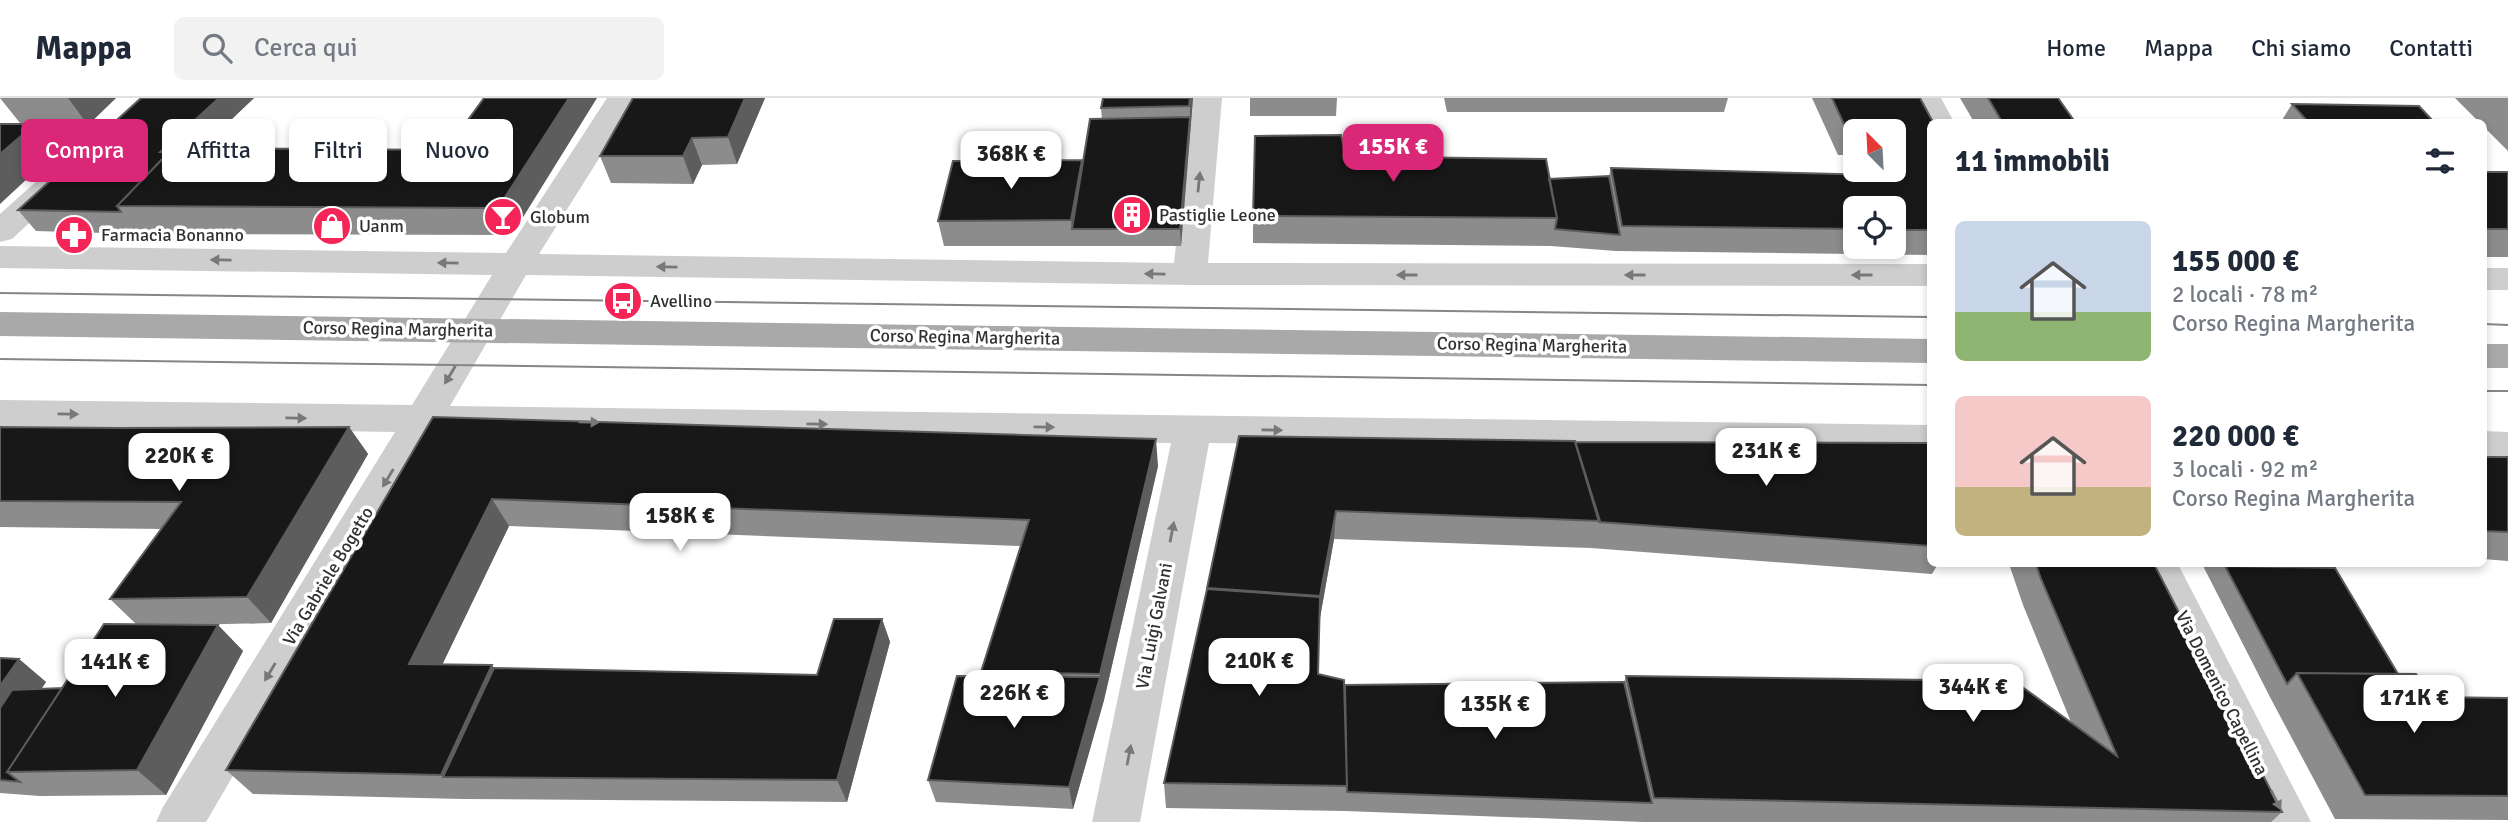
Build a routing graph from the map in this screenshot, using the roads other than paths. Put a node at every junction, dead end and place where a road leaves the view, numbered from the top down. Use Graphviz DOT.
graph roads {
  1 [pos="622,98"];
  2 [pos="1208,98"];
  3 [pos="1926,98"];
  4 [pos="1937,119"];
  5 [pos="54,182"];
  6 [pos="0,232"];
  7 [pos="0,257"];
  8 [pos="516,264"];
  9 [pos="1190,274"];
  10 [pos="1927,275"];
  11 [pos="2487,279"];
  12 [pos="2508,279"];
  13 [pos="0,324"];
  14 [pos="477,330"];
  15 [pos="1927,351"];
  16 [pos="2487,356"];
  17 [pos="2508,356"];
  18 [pos="0,413"];
  19 [pos="423,419"];
  20 [pos="1193,429"];
  21 [pos="1927,439"];
  22 [pos="2487,446"];
  23 [pos="2508,446"];
  24 [pos="2160,567"];
  25 [pos="180,822"];
  26 [pos="1116,822"];
  27 [pos="2287,822"];
  1 -- 8 [label="street, Via Gabriele Bogetto"];
  9 -- 2 [label="street, one-way"];
  3 -- 4 [label="street"];
  5 -- 6 [label="street"];
  8 -- 7 [label="street, one-way"];
  9 -- 8 [label="street, one-way"];
  8 -- 14 [label="street, Via Gabriele Bogetto"];
  10 -- 9 [label="street, one-way"];
  11 -- 12 [label="street"];
  13 -- 14 [label="main road, Corso Regina Margherita"];
  14 -- 15 [label="main road, Corso Regina Margherita"];
  14 -- 19 [label="street, Via Gabriele Bogetto, one-way"];
  16 -- 17 [label="main road"];
  18 -- 19 [label="street, one-way"];
  19 -- 20 [label="street, one-way"];
  19 -- 25 [label="street, Via Gabriele Bogetto, one-way"];
  20 -- 21 [label="street, one-way"];
  26 -- 20 [label="street, Via Luigi Galvani, one-way"];
  22 -- 23 [label="street"];
  24 -- 27 [label="street, Via Domenico Capellina, one-way"];
}
